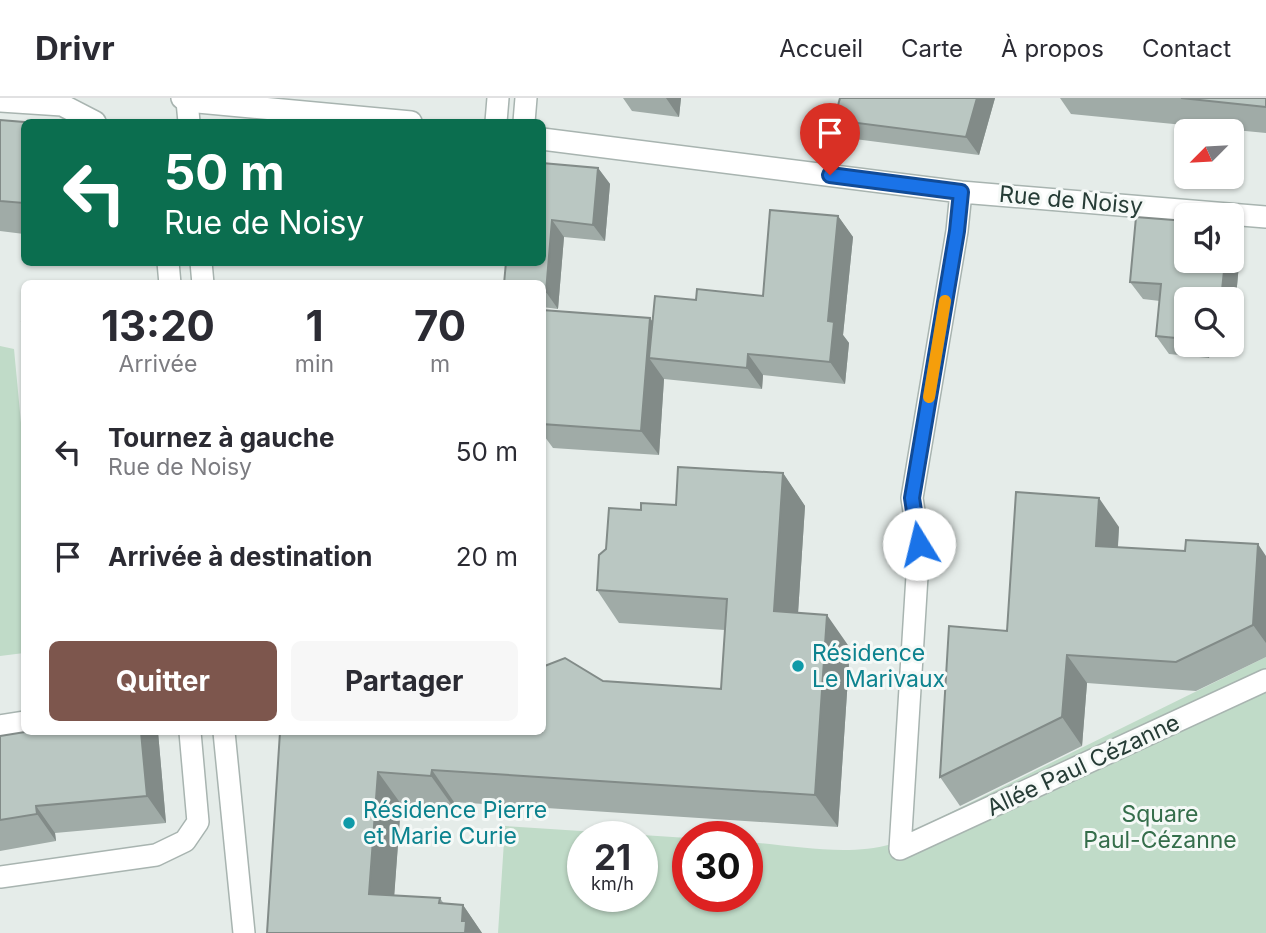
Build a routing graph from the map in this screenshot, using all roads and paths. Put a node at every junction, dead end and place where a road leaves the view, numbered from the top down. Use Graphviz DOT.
graph roads {
  1 [pos="499,98"];
  2 [pos="526,98"];
  3 [pos="0,101"];
  4 [pos="186,107"];
  5 [pos="89,119"];
  6 [pos="366,119"];
  7 [pos="496,119"];
  8 [pos="524,119"];
  9 [pos="546,140"];
  10 [pos="961,192"];
  11 [pos="1266,217"];
  12 [pos="1266,680"];
  13 [pos="21,722"];
  14 [pos="0,726"];
  15 [pos="190,735"];
  16 [pos="224,735"];
  17 [pos="0,877"];
  18 [pos="244,933"];
  1 -- 7 [label="street"];
  2 -- 8 [label="street"];
  3 -- 5 [label="street"];
  4 -- 6 [label="street"];
  9 -- 10 [label="street, Rue de Noisy"];
  10 -- 11 [label="street, Rue de Noisy"];
  10 -- 12 [label="street, Allée Paul Cézanne"];
  13 -- 14 [label="street"];
  15 -- 17 [label="street"];
  16 -- 18 [label="street"];
}
